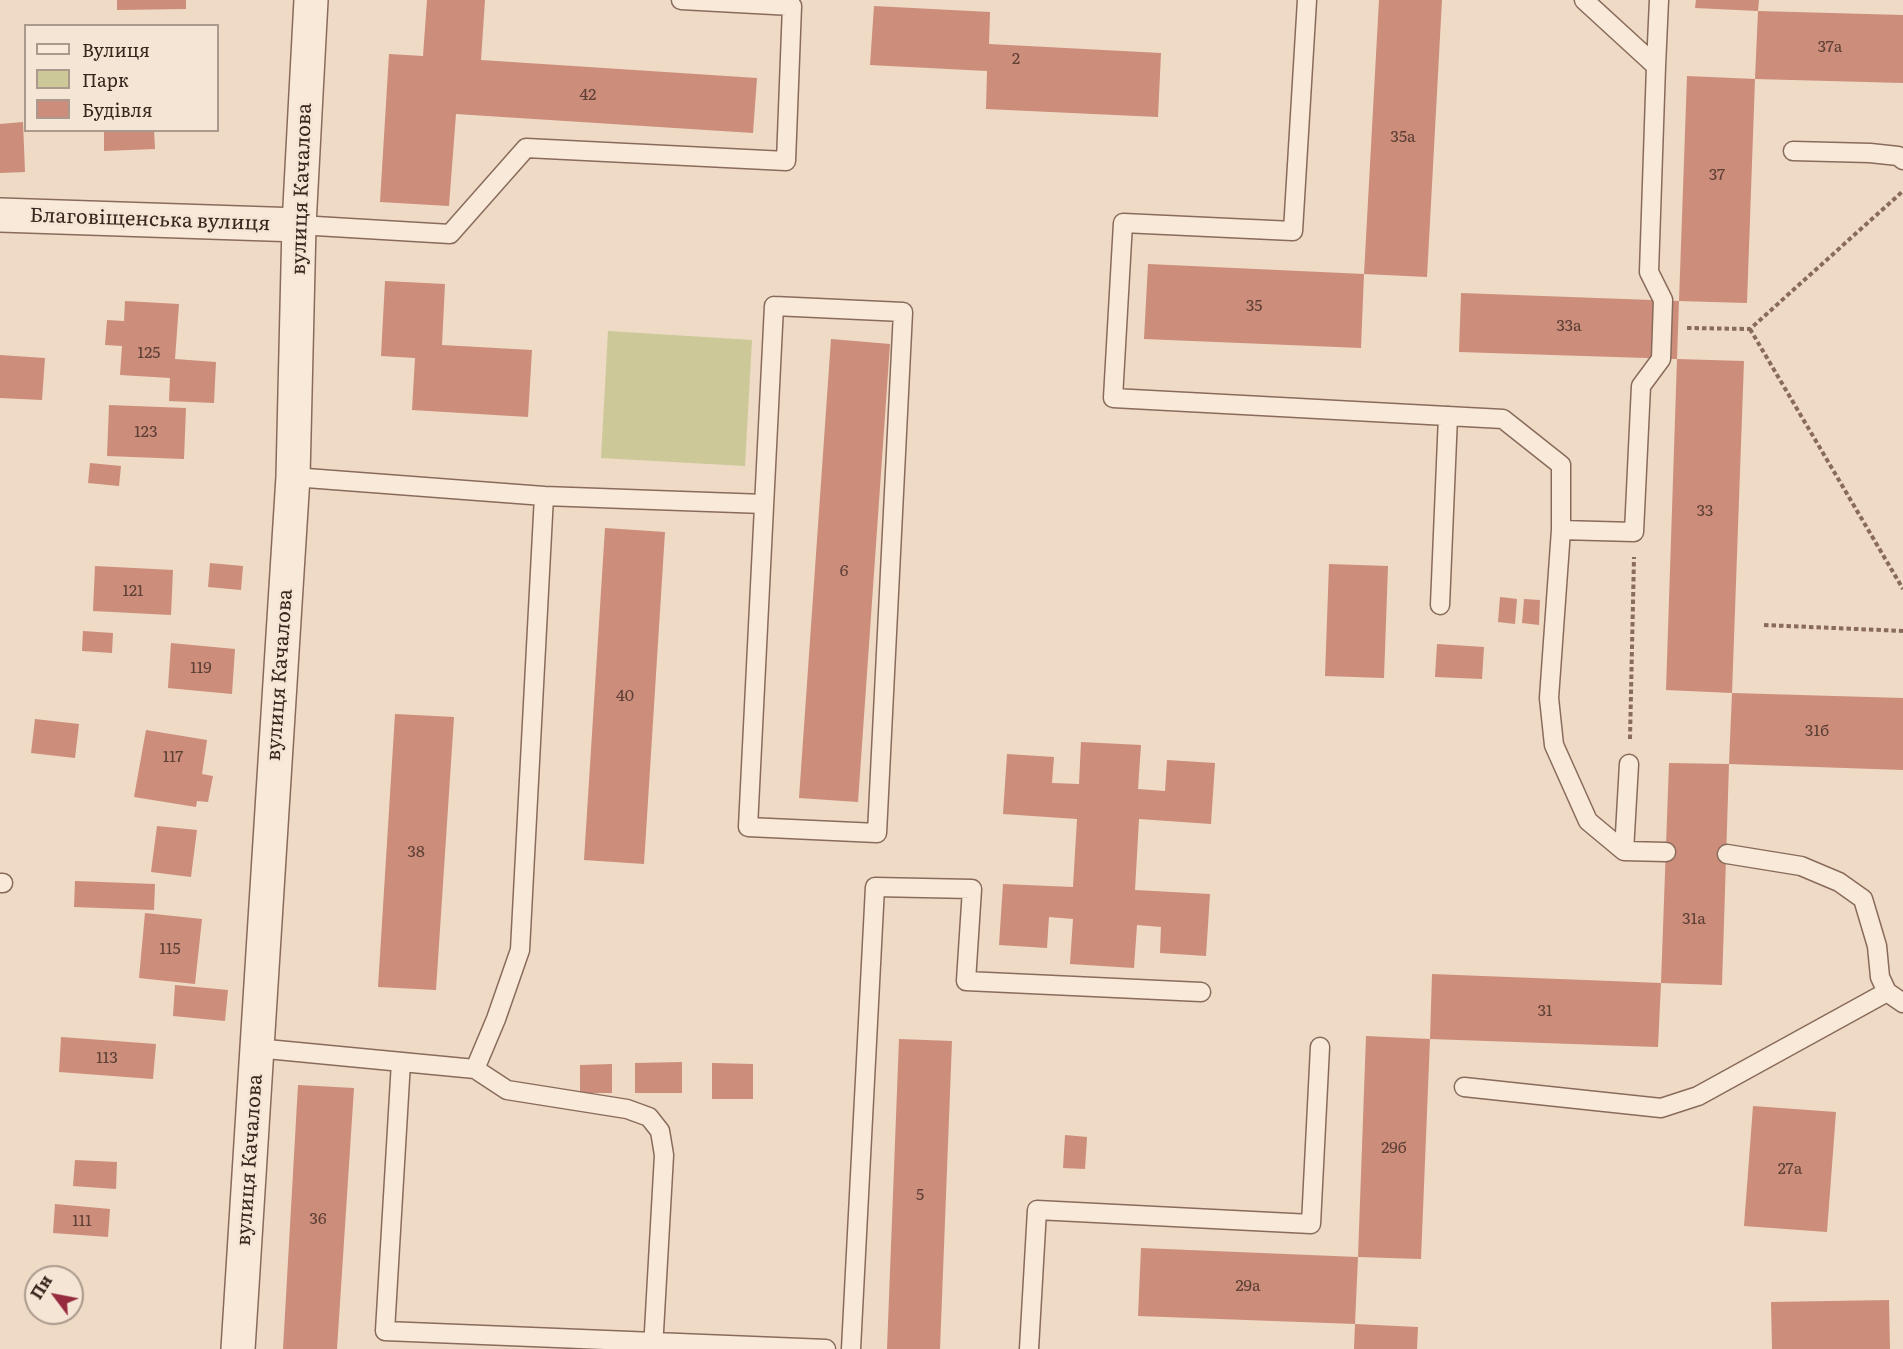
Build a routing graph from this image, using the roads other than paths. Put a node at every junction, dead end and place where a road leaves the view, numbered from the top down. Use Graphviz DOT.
graph roads {
  1 [pos="311,0"];
  2 [pos="681,0"];
  3 [pos="1307,0"];
  4 [pos="1584,0"];
  5 [pos="1659,0"];
  6 [pos="1656,66"];
  7 [pos="1792,152"];
  8 [pos="1903,160"];
  9 [pos="0,216"];
  10 [pos="300,225"];
  11 [pos="1449,416"];
  12 [pos="293,477"];
  13 [pos="544,496"];
  14 [pos="764,504"];
  15 [pos="1561,530"];
  16 [pos="1440,605"];
  17 [pos="1629,764"];
  18 [pos="1624,850"];
  19 [pos="1666,852"];
  20 [pos="1727,854"];
  21 [pos="1202,992"];
  22 [pos="1887,992"];
  23 [pos="1903,1003"];
  24 [pos="1320,1047"];
  25 [pos="256,1048"];
  26 [pos="401,1062"];
  27 [pos="475,1069"];
  28 [pos="1464,1088"];
  29 [pos="653,1345"];
  30 [pos="238,1349"];
  31 [pos="826,1349"];
  32 [pos="851,1349"];
  33 [pos="1029,1349"];
  1 -- 10 [label="street, вулиця Качалова"];
  2 -- 10 [label="lane"];
  3 -- 11 [label="lane"];
  4 -- 6 [label="lane"];
  5 -- 6 [label="lane"];
  6 -- 15 [label="lane"];
  7 -- 8 [label="lane"];
  9 -- 10 [label="street, Благовіщенська вулиця"];
  10 -- 12 [label="street, вулиця Качалова"];
  11 -- 15 [label="lane"];
  11 -- 16 [label="lane"];
  12 -- 13 [label="lane"];
  12 -- 25 [label="street, вулиця Качалова"];
  13 -- 14 [label="lane"];
  13 -- 27 [label="lane"];
  14 -- 14 [label="lane"];
  15 -- 18 [label="lane"];
  17 -- 18 [label="lane"];
  18 -- 19 [label="lane"];
  20 -- 22 [label="lane"];
  21 -- 32 [label="lane"];
  22 -- 23 [label="lane"];
  22 -- 28 [label="lane"];
  24 -- 33 [label="lane"];
  25 -- 26 [label="lane"];
  25 -- 30 [label="street, вулиця Качалова"];
  26 -- 27 [label="lane"];
  26 -- 29 [label="lane"];
  27 -- 29 [label="lane"];
  29 -- 31 [label="lane"];
}
